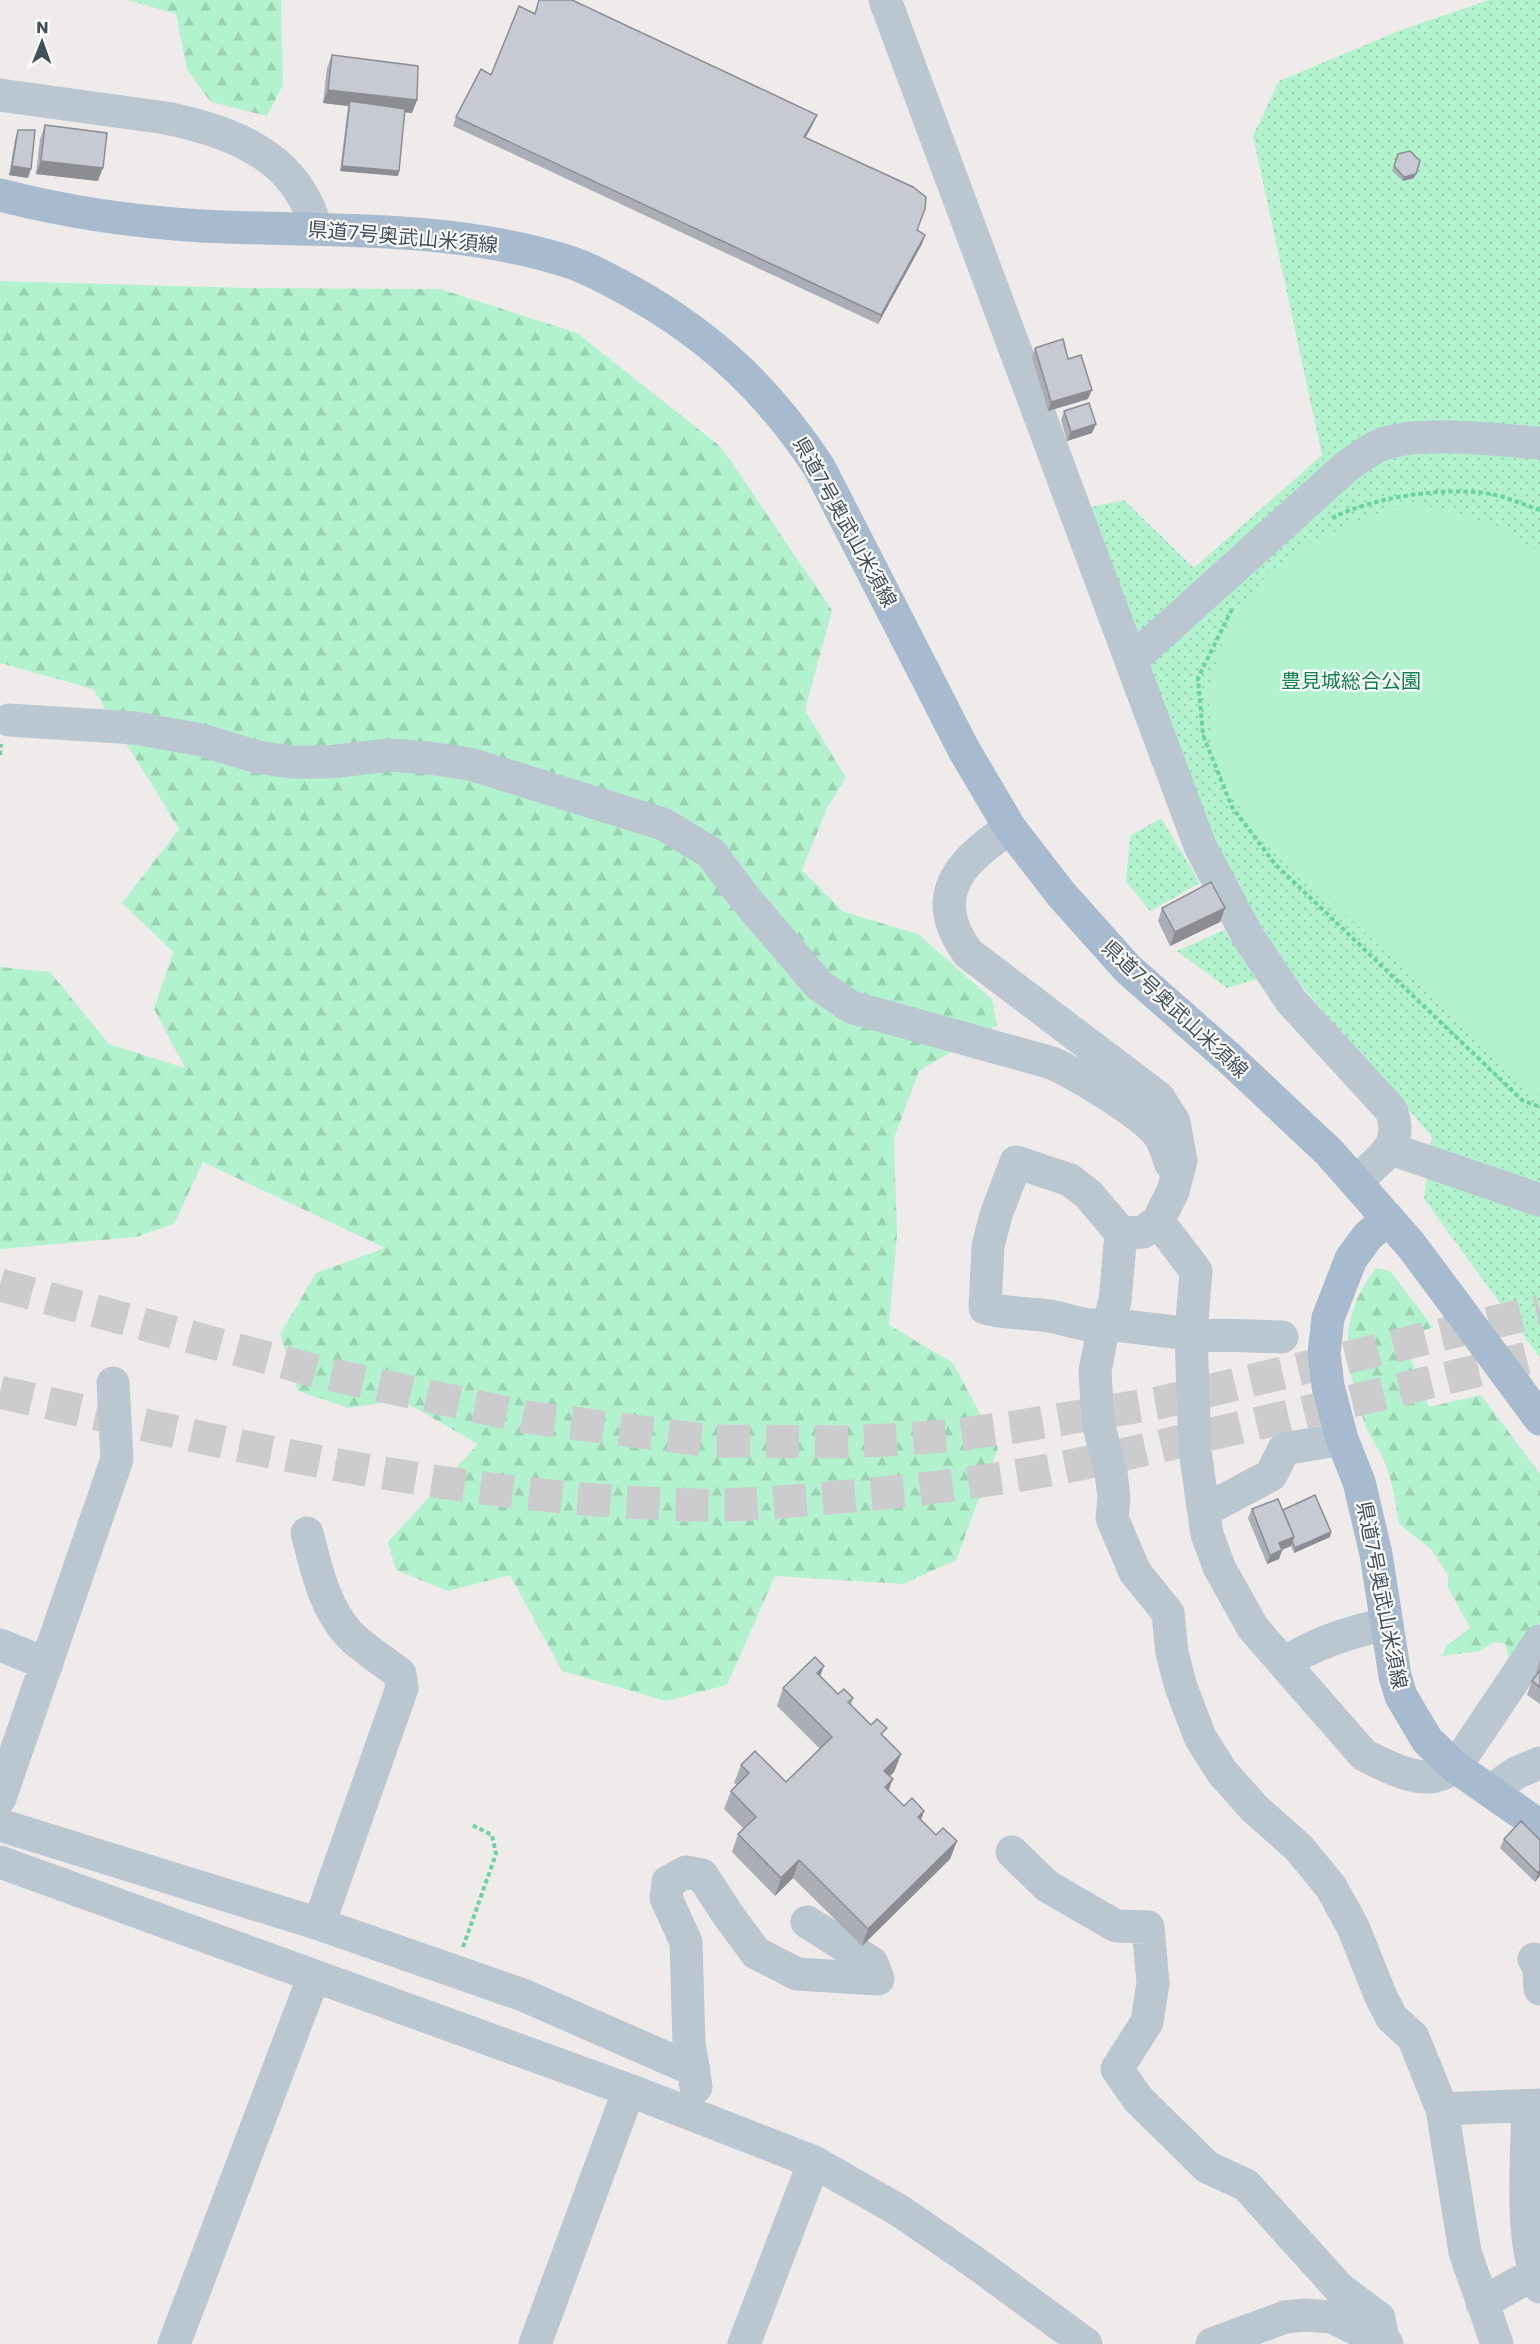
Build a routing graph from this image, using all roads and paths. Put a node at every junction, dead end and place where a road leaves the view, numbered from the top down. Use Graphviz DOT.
graph roads {
  1 [pos="885,0"];
  2 [pos="0,95"];
  3 [pos="0,195"];
  4 [pos="316,228"];
  5 [pos="1540,443"];
  6 [pos="1540,510"];
  7 [pos="1328,520"];
  8 [pos="1233,607"];
  9 [pos="1132,660"];
  10 [pos="9,720"];
  11 [pos="1010,828"];
  12 [pos="1540,1107"];
  13 [pos="1391,1149"];
  14 [pos="1176,1180"];
  15 [pos="1356,1181"];
  16 [pos="1540,1200"];
  17 [pos="1388,1218"];
  18 [pos="1158,1221"];
  19 [pos="1121,1233"];
  20 [pos="1108,1324"];
  21 [pos="1191,1334"];
  22 [pos="1282,1337"];
  23 [pos="113,1383"];
  24 [pos="1540,1419"];
  25 [pos="1342,1439"];
  26 [pos="1203,1508"];
  27 [pos="307,1533"];
  28 [pos="1387,1625"];
  29 [pos="1540,1641"];
  30 [pos="0,1645"];
  31 [pos="47,1664"];
  32 [pos="1286,1664"];
  33 [pos="1540,1763"];
  34 [pos="1454,1766"];
  35 [pos="1490,1791"];
  36 [pos="0,1798"];
  37 [pos="0,1825"];
  38 [pos="471,1825"];
  39 [pos="1540,1826"];
  40 [pos="1012,1852"];
  41 [pos="0,1862"];
  42 [pos="807,1922"];
  43 [pos="319,1924"];
  44 [pos="455,1971"];
  45 [pos="314,1976"];
  46 [pos="694,2070"];
  47 [pos="629,2090"];
  48 [pos="1534,2105"];
  49 [pos="1442,2109"];
  50 [pos="699,2115"];
  51 [pos="814,2162"];
  52 [pos="1537,2281"];
  53 [pos="1482,2303"];
  54 [pos="1385,2342"];
  55 [pos="174,2344"];
  56 [pos="535,2344"];
  57 [pos="744,2344"];
  58 [pos="1086,2344"];
  59 [pos="1212,2344"];
  60 [pos="1497,2344"];
  1 -- 9 [label="street"];
  2 -- 4 [label="street"];
  3 -- 4 [label="main road, 県道7号奥武山米須線"];
  4 -- 11 [label="main road, 県道7号奥武山米須線"];
  5 -- 9 [label="street"];
  6 -- 7 [label="path"];
  8 -- 12 [label="path"];
  9 -- 13 [label="street"];
  10 -- 14 [label="street"];
  11 -- 14 [label="street"];
  11 -- 15 [label="main road, 県道7号奥武山米須線"];
  13 -- 15 [label="street"];
  13 -- 16 [label="street"];
  14 -- 18 [label="street"];
  15 -- 17 [label="main road, 県道7号奥武山米須線"];
  17 -- 24 [label="main road, 県道7号奥武山米須線, bridge"];
  17 -- 25 [label="main road, 県道7号奥武山米須線"];
  18 -- 19 [label="street"];
  18 -- 21 [label="street"];
  19 -- 20 [label="street"];
  19 -- 20 [label="street"];
  20 -- 21 [label="street"];
  20 -- 49 [label="street"];
  21 -- 22 [label="street"];
  21 -- 26 [label="street"];
  23 -- 31 [label="street"];
  25 -- 26 [label="street"];
  25 -- 28 [label="main road, 県道7号奥武山米須線"];
  26 -- 32 [label="street"];
  27 -- 43 [label="street"];
  28 -- 32 [label="street"];
  28 -- 34 [label="main road, 県道7号奥武山米須線"];
  29 -- 34 [label="street"];
  30 -- 31 [label="street"];
  31 -- 36 [label="street"];
  32 -- 34 [label="street"];
  33 -- 35 [label="street"];
  34 -- 35 [label="main road, 県道7号奥武山米須線"];
  35 -- 39 [label="main road, 県道7号奥武山米須線"];
  37 -- 43 [label="street"];
  38 -- 44 [label="path"];
  40 -- 54 [label="street"];
  41 -- 45 [label="street"];
  42 -- 46 [label="street"];
  43 -- 44 [label="street"];
  44 -- 46 [label="street"];
  45 -- 47 [label="street"];
  45 -- 55 [label="street"];
  46 -- 50 [label="street"];
  47 -- 50 [label="street"];
  47 -- 56 [label="street"];
  48 -- 49 [label="street"];
  48 -- 52 [label="street"];
  49 -- 53 [label="street"];
  50 -- 51 [label="street"];
  51 -- 57 [label="street"];
  51 -- 58 [label="street"];
  52 -- 53 [label="street"];
  53 -- 60 [label="street"];
  54 -- 59 [label="street"];
}
